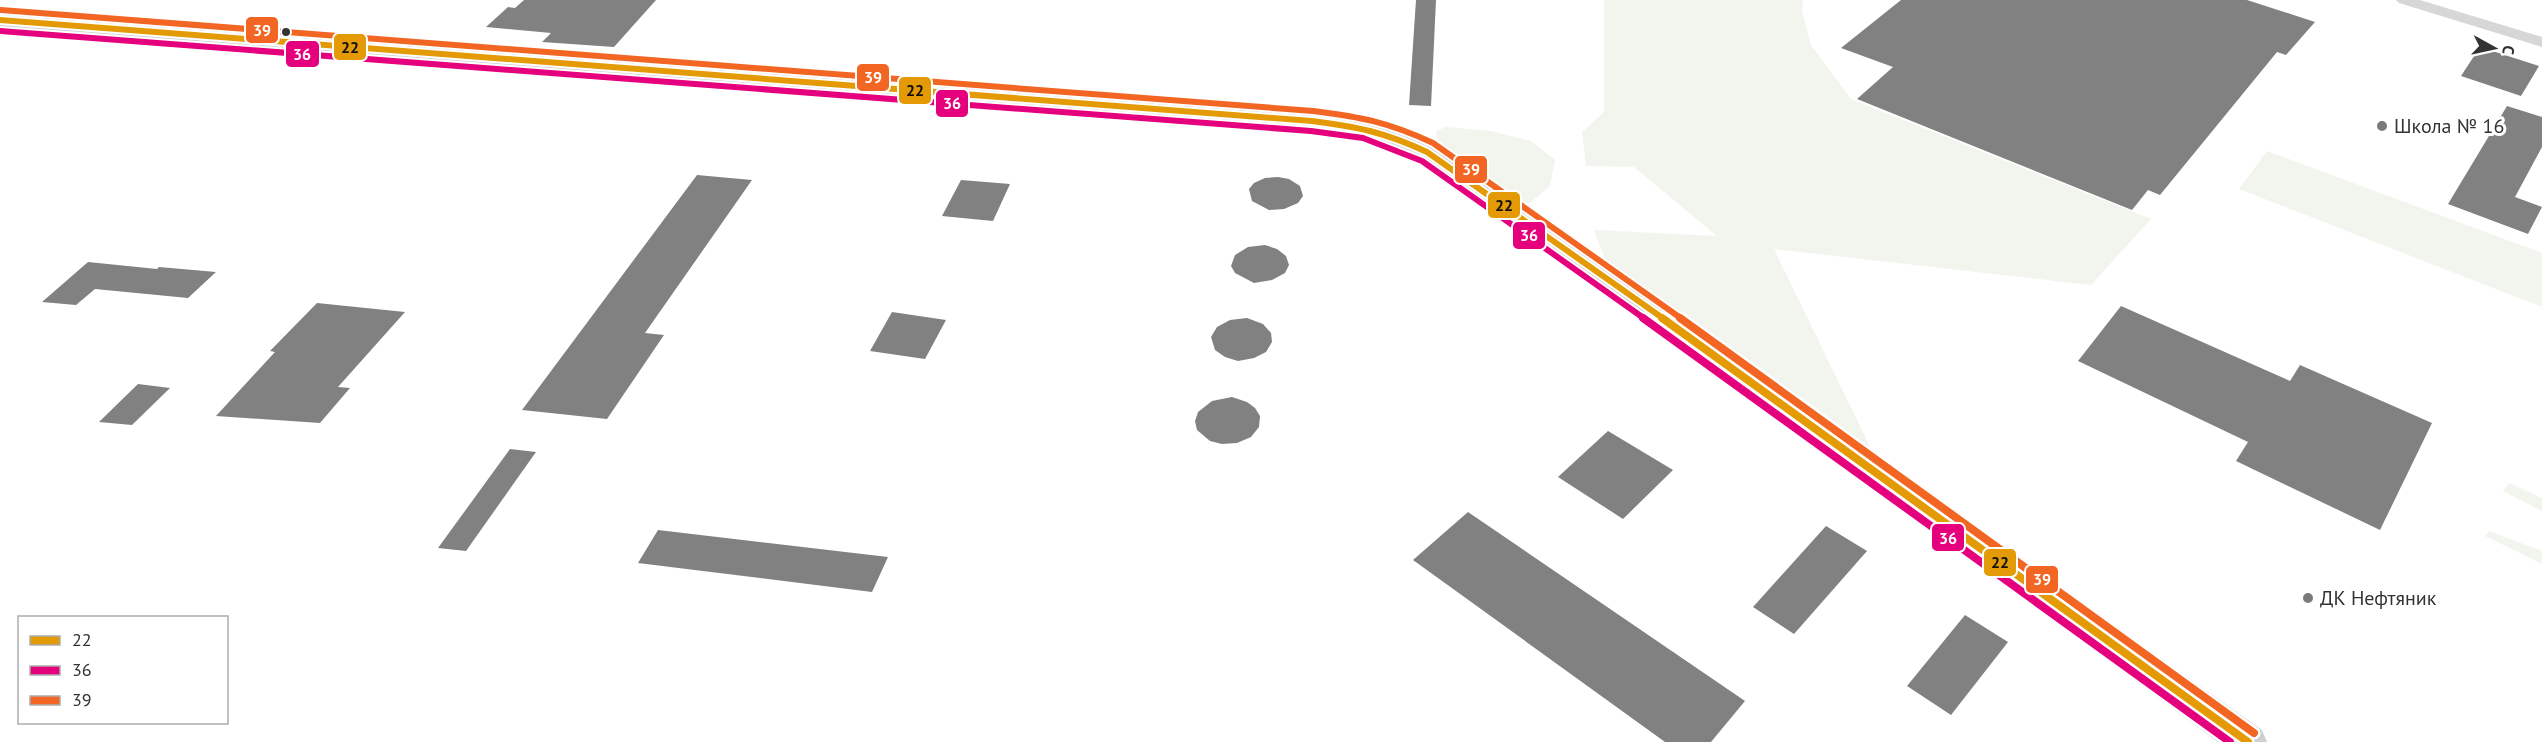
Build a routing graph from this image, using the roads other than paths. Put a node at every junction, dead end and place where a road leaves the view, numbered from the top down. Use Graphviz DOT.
graph roads {
  1 [pos="2404,0"];
  2 [pos="0,20"];
  3 [pos="2542,42"];
  4 [pos="2248,742"];
  1 -- 3 [label="street"];
  2 -- 4 [label="street"];
}
